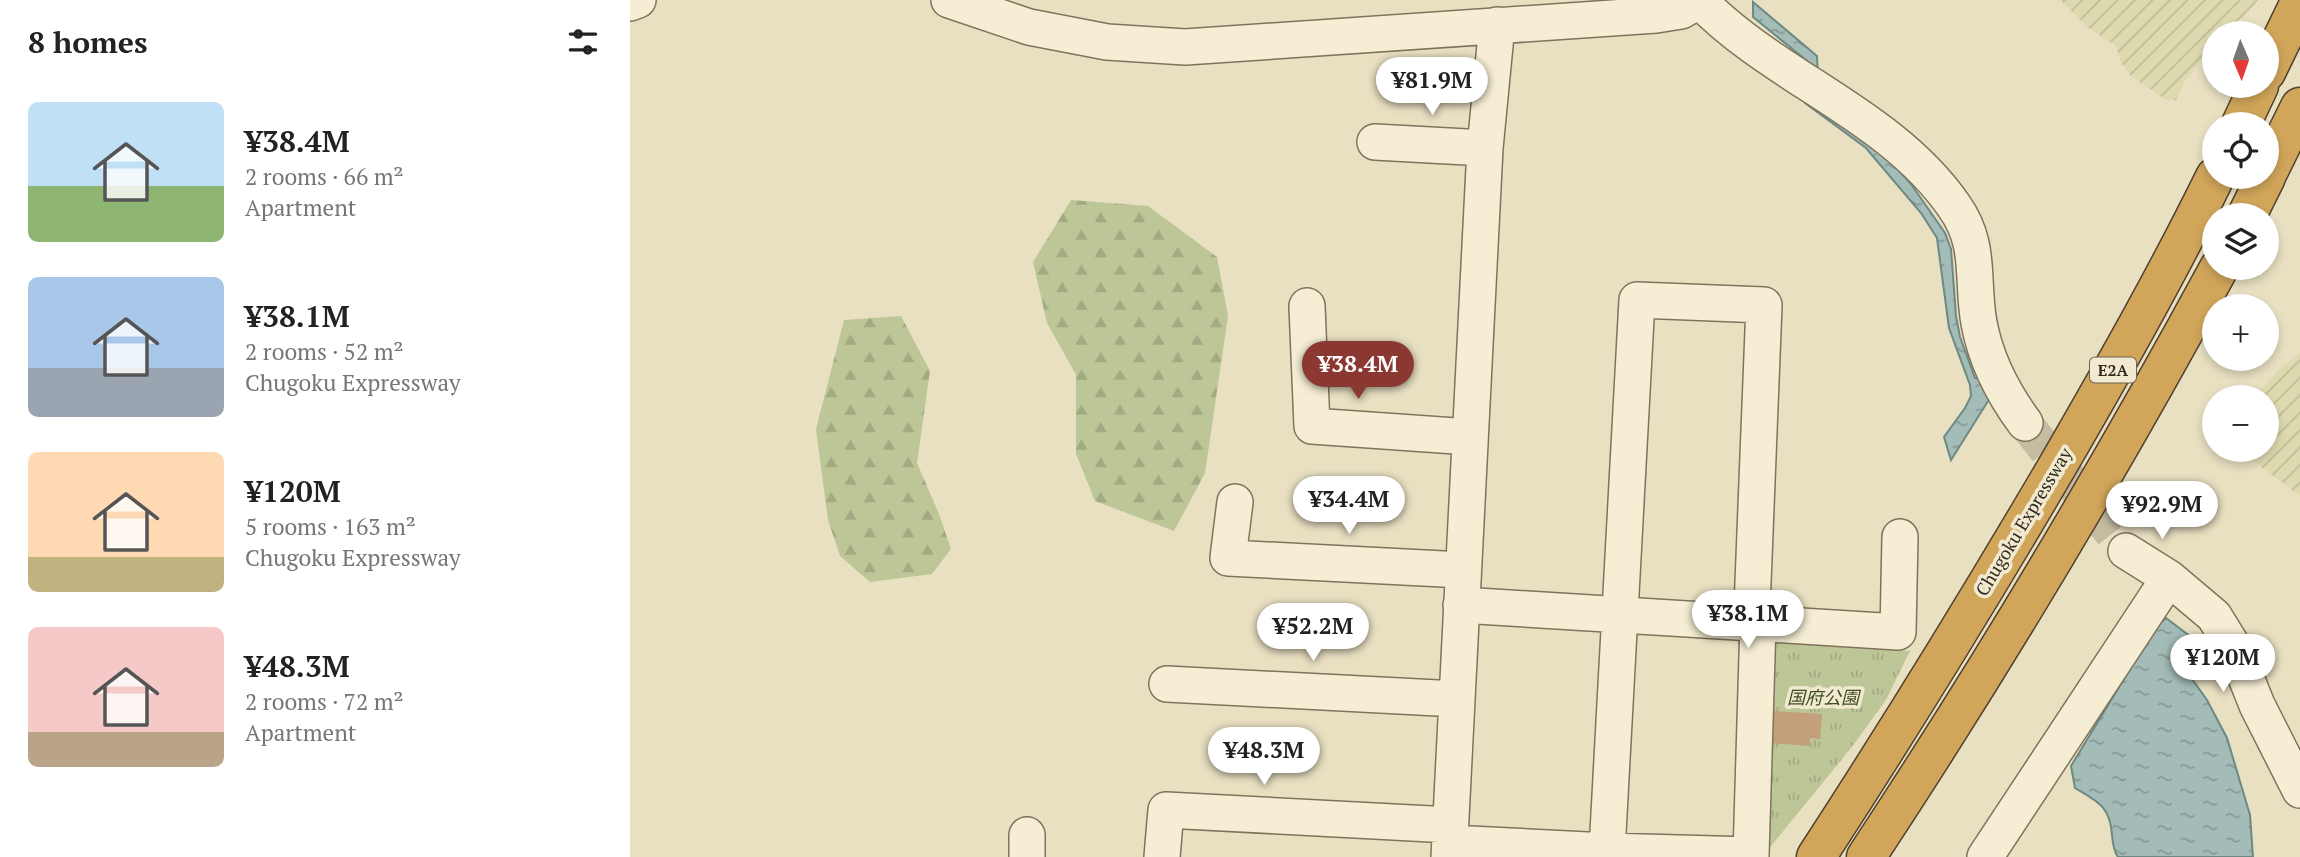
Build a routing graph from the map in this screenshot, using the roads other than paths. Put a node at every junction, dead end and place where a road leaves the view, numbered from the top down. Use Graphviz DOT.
graph roads {
  1 [pos="638,0"];
  2 [pos="949,0"];
  3 [pos="1700,0"];
  4 [pos="2300,2"];
  5 [pos="630,3"];
  6 [pos="1497,25"];
  7 [pos="2279,45"];
  8 [pos="2300,107"];
  9 [pos="1375,142"];
  10 [pos="1485,148"];
  11 [pos="2279,150"];
  12 [pos="2209,189"];
  13 [pos="2212,280"];
  14 [pos="1307,306"];
  15 [pos="2025,423"];
  16 [pos="1470,437"];
  17 [pos="1234,502"];
  18 [pos="1900,537"];
  19 [pos="2126,551"];
  20 [pos="1463,570"];
  21 [pos="2169,578"];
  22 [pos="1461,606"];
  23 [pos="1620,615"];
  24 [pos="1758,623"];
  25 [pos="1167,684"];
  26 [pos="1457,699"];
  27 [pos="2300,790"];
  28 [pos="1449,841"];
  29 [pos="1607,851"];
  30 [pos="1162,857"];
  31 [pos="1816,857"];
  32 [pos="1866,857"];
  33 [pos="1985,857"];
  1 -- 5 [label="street"];
  2 -- 6 [label="street"];
  3 -- 6 [label="street"];
  3 -- 15 [label="street"];
  4 -- 7 [label="highway"];
  6 -- 10 [label="street"];
  8 -- 11 [label="highway"];
  9 -- 10 [label="street"];
  10 -- 16 [label="street"];
  12 -- 31 [label="highway, Chugoku Expressway / E2A"];
  13 -- 32 [label="highway, E2A"];
  14 -- 16 [label="street"];
  16 -- 20 [label="street"];
  17 -- 20 [label="street"];
  18 -- 24 [label="street"];
  19 -- 21 [label="street"];
  20 -- 22 [label="street"];
  21 -- 27 [label="street"];
  21 -- 33 [label="street"];
  22 -- 23 [label="street"];
  22 -- 26 [label="street"];
  23 -- 24 [label="street"];
  23 -- 24 [label="street"];
  23 -- 29 [label="street"];
  24 -- 29 [label="street"];
  25 -- 26 [label="street"];
  26 -- 28 [label="street"];
  28 -- 29 [label="street"];
  28 -- 30 [label="street"];
}
